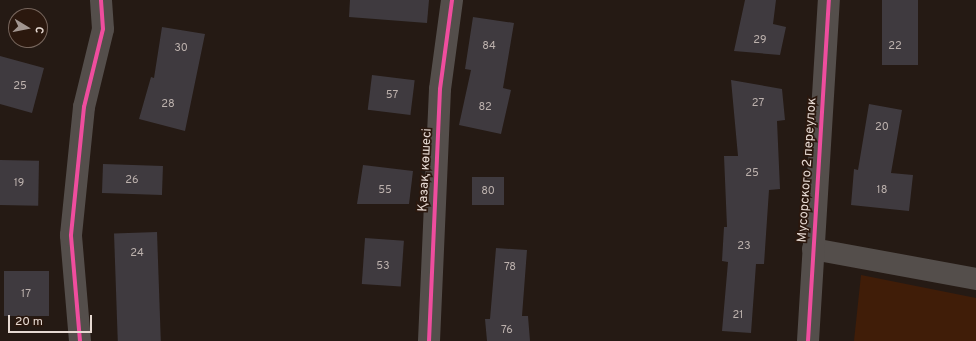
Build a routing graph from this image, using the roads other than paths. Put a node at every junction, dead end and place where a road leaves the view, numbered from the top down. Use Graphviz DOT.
graph roads {
  1 [pos="101,0"];
  2 [pos="452,0"];
  3 [pos="829,0"];
  4 [pos="813,248"];
  5 [pos="976,279"];
  6 [pos="80,341"];
  7 [pos="429,341"];
  8 [pos="808,341"];
  1 -- 6 [label="street"];
  2 -- 7 [label="street, Қазақ көшесі"];
  3 -- 4 [label="street, Мусорского 2 переулок"];
  4 -- 5 [label="street, Мусорского 2 переулок"];
  4 -- 8 [label="street, Мусорского 2 переулок"];
}
